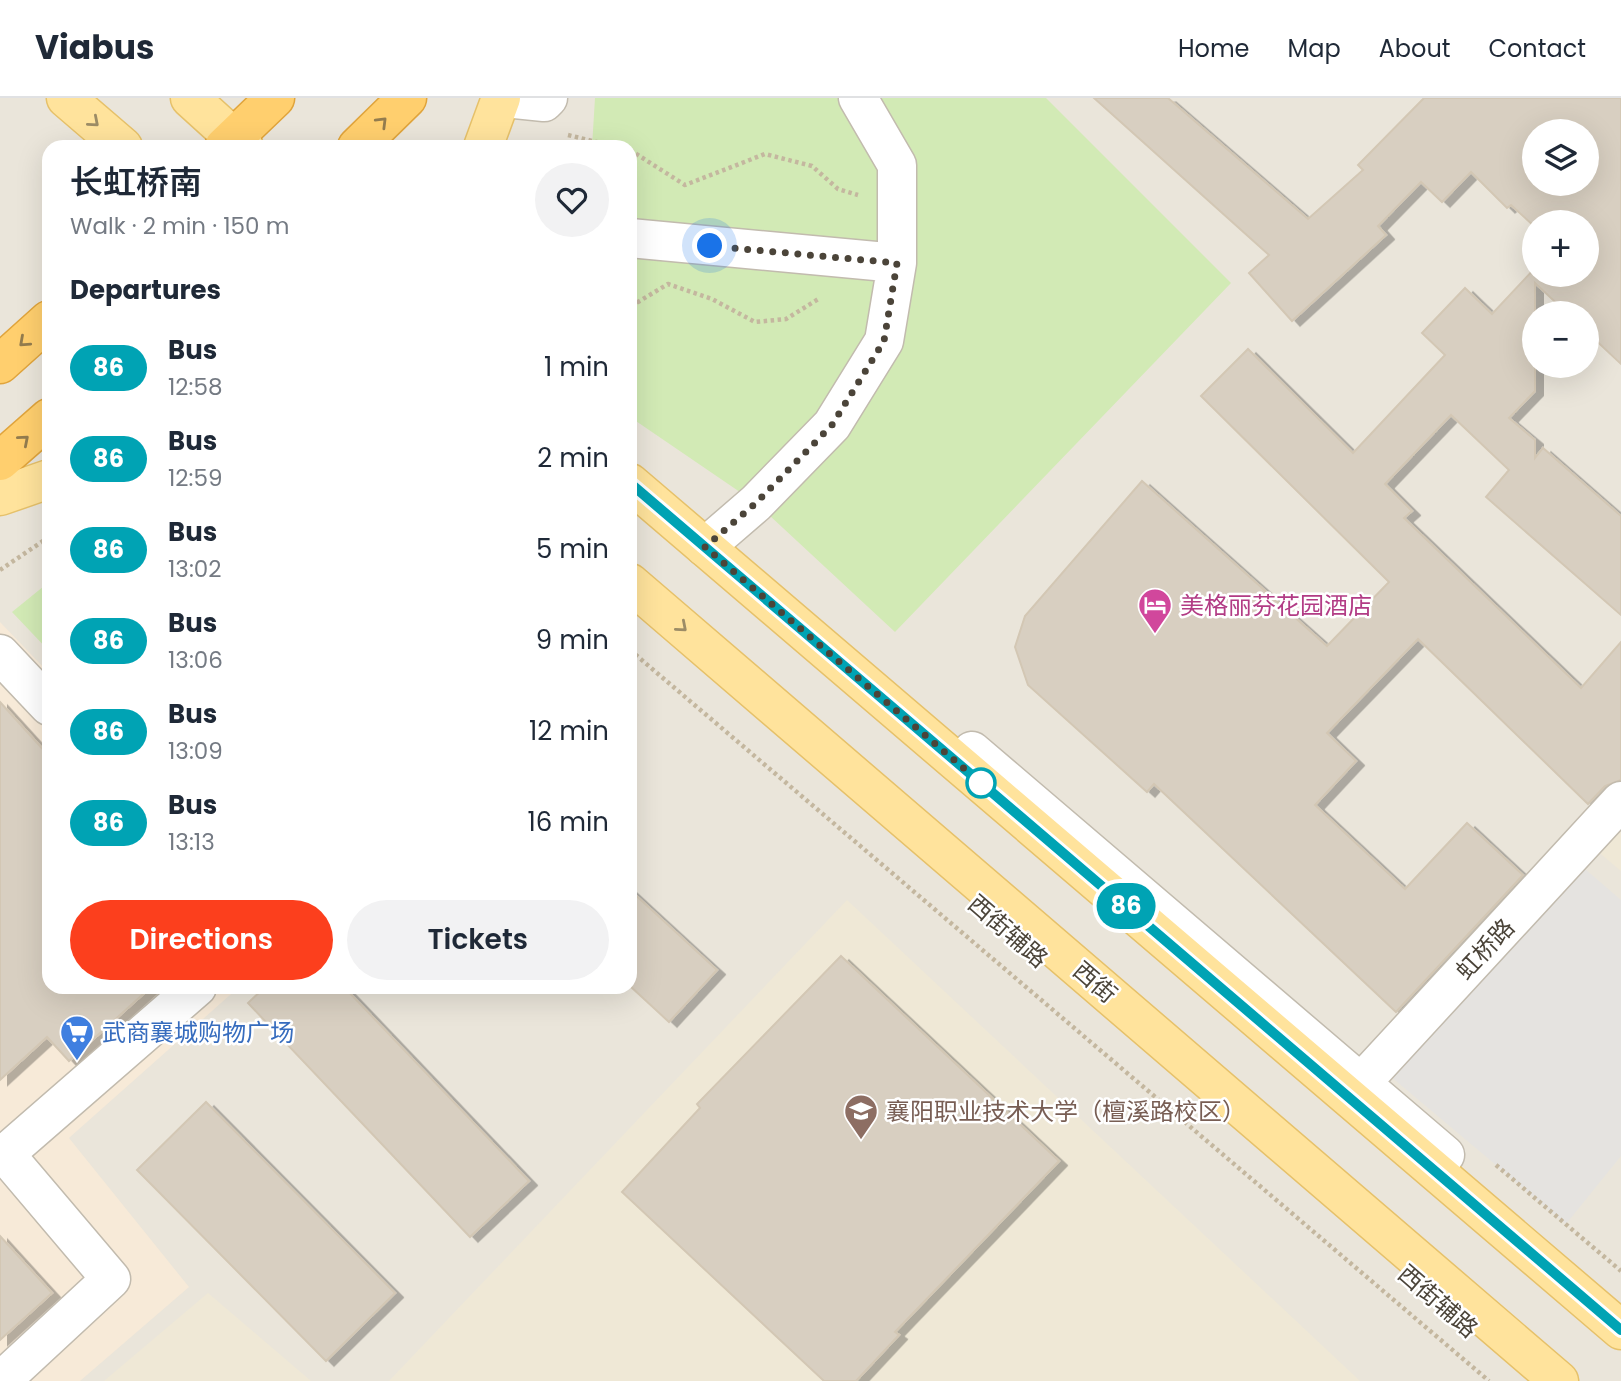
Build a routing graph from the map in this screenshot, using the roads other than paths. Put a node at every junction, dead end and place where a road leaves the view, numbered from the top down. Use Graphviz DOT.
graph roads {
  1 [pos="66,98"];
  2 [pos="190,98"];
  3 [pos="275,98"];
  4 [pos="407,98"];
  5 [pos="503,98"];
  6 [pos="548,98"];
  7 [pos="858,98"];
  8 [pos="115,140"];
  9 [pos="230,140"];
  10 [pos="238,140"];
  11 [pos="364,140"];
  12 [pos="486,140"];
  13 [pos="637,239"];
  14 [pos="897,263"];
  15 [pos="42,326"];
  16 [pos="0,365"];
  17 [pos="42,424"];
  18 [pos="0,461"];
  19 [pos="42,481"];
  20 [pos="637,489"];
  21 [pos="0,496"];
  22 [pos="705,547"];
  23 [pos="637,599"];
  24 [pos="0,654"];
  25 [pos="721,661"];
  26 [pos="42,699"];
  27 [pos="1621,801"];
  28 [pos="189,994"];
  29 [pos="1355,1089"];
  30 [pos="1621,1308"];
  31 [pos="1621,1330"];
  32 [pos="1,1381"];
  33 [pos="1532,1381"];
  34 [pos="1559,1381"];
  1 -- 8 [label="main road, one-way"];
  2 -- 9 [label="main road"];
  3 -- 10 [label="highway"];
  11 -- 4 [label="highway, one-way"];
  5 -- 6 [label="street"];
  5 -- 12 [label="main road"];
  7 -- 14 [label="street"];
  13 -- 14 [label="street"];
  14 -- 22 [label="street"];
  15 -- 16 [label="highway, one-way"];
  18 -- 17 [label="highway, one-way"];
  19 -- 21 [label="main road"];
  20 -- 22 [label="main road"];
  22 -- 29 [label="main road"];
  23 -- 25 [label="main road, 西街, one-way"];
  24 -- 26 [label="street"];
  25 -- 33 [label="street, 西街辅路"];
  25 -- 34 [label="main road, 西街"];
  27 -- 29 [label="street, 虹桥路"];
  28 -- 32 [label="street"];
  29 -- 30 [label="street"];
  29 -- 31 [label="main road"];
}
